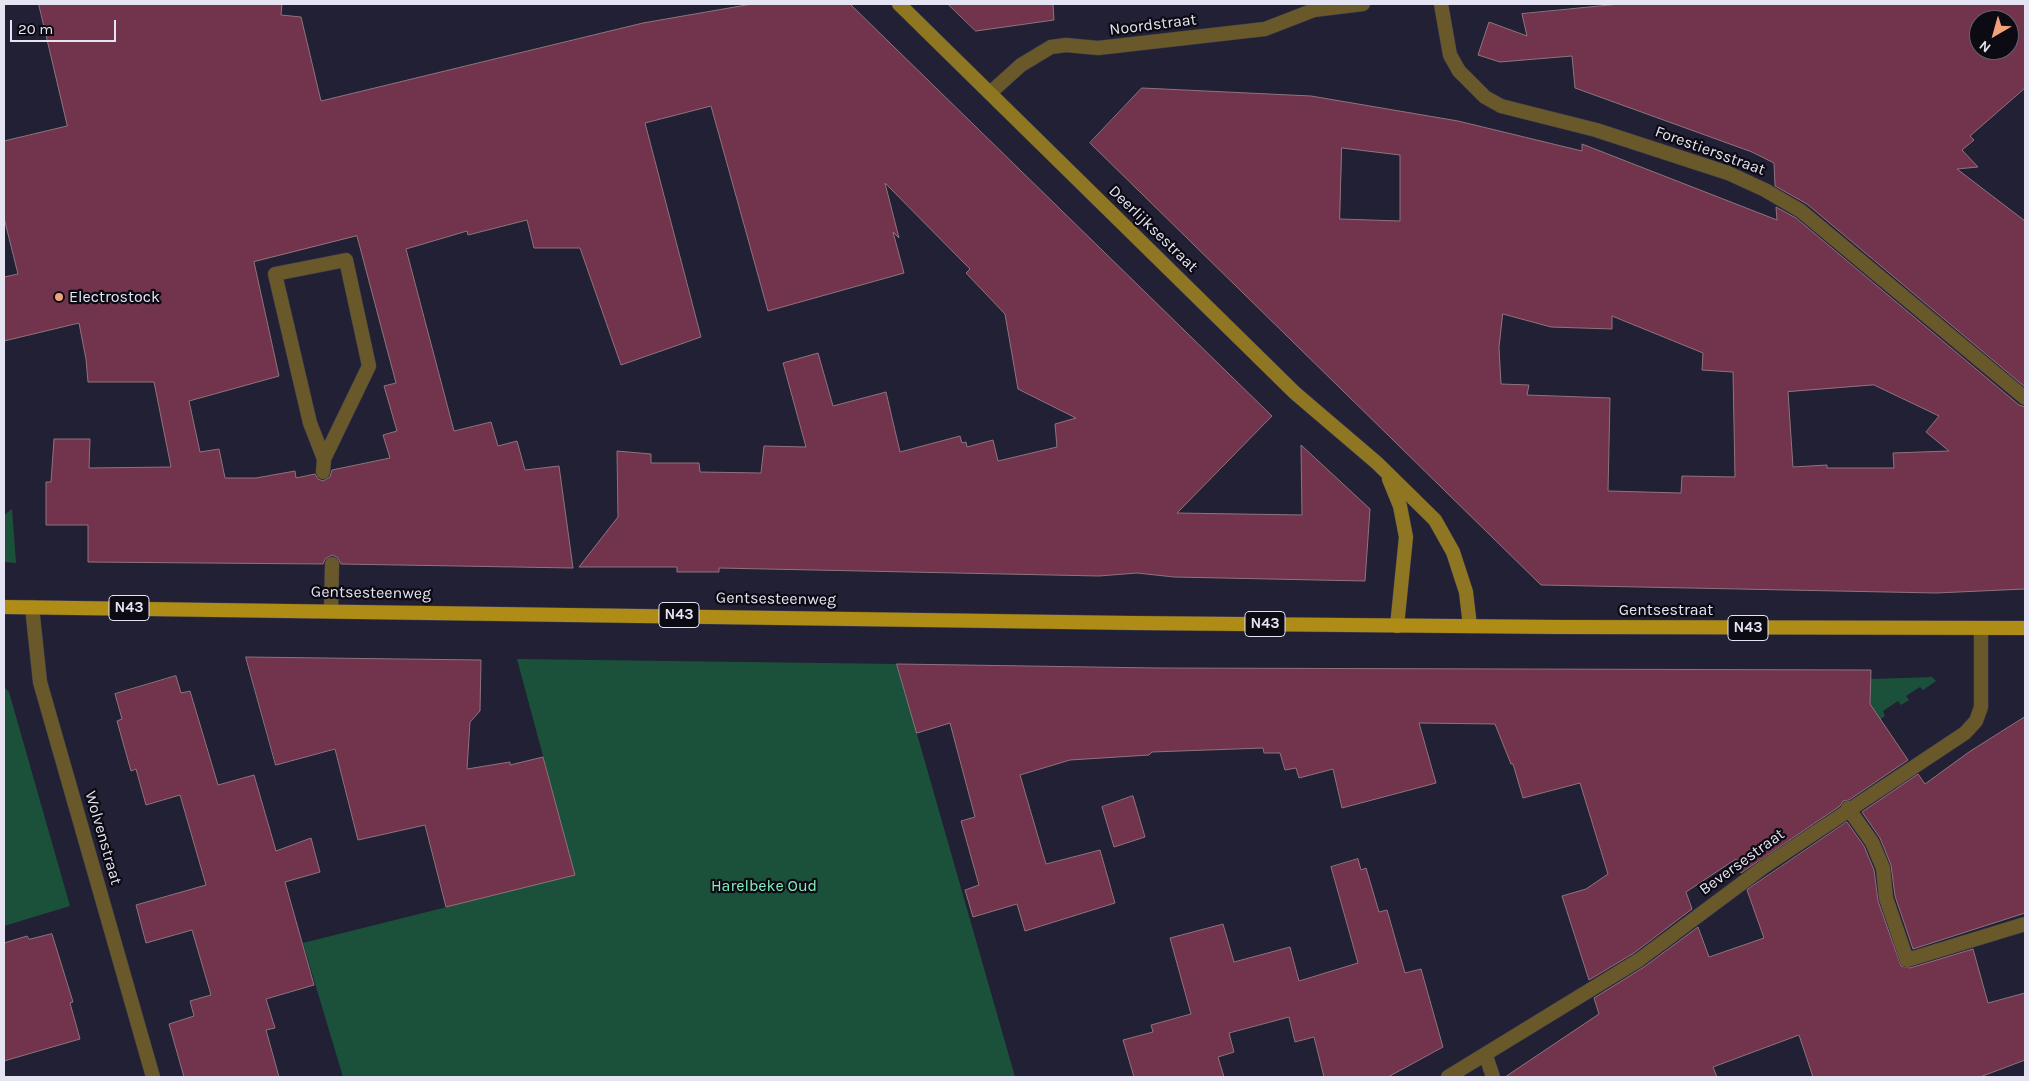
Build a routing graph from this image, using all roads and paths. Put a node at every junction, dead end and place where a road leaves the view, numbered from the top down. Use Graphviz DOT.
graph roads {
  1 [pos="899,4"];
  2 [pos="1363,4"];
  3 [pos="1441,4"];
  4 [pos="990,93"];
  5 [pos="2025,398"];
  6 [pos="323,465"];
  7 [pos="1387,474"];
  8 [pos="332,564"];
  9 [pos="4,607"];
  10 [pos="32,607"];
  11 [pos="331,610"];
  12 [pos="1397,626"];
  13 [pos="1470,626"];
  14 [pos="2025,628"];
  15 [pos="1981,629"];
  16 [pos="1848,808"];
  17 [pos="2025,924"];
  18 [pos="1486,1056"];
  19 [pos="152,1077"];
  20 [pos="1448,1077"];
  21 [pos="1493,1077"];
  1 -- 4 [label="main road, Deerlijksestraat"];
  2 -- 4 [label="street, Noordstraat"];
  3 -- 5 [label="street, Forestiersstraat"];
  4 -- 7 [label="main road, Deerlijksestraat"];
  6 -- 6 [label="street"];
  7 -- 12 [label="main road, Deerlijksestraat"];
  7 -- 13 [label="main road, Deerlijksestraat"];
  8 -- 11 [label="street"];
  9 -- 10 [label="main road, Gentsesteenweg / N43"];
  10 -- 11 [label="main road, Gentsesteenweg / N43"];
  10 -- 19 [label="street, Wolvenstraat"];
  11 -- 12 [label="main road, Gentsesteenweg / N43"];
  12 -- 13 [label="main road, Gentsestraat / N43"];
  13 -- 15 [label="main road, Gentsestraat / N43"];
  14 -- 15 [label="main road, Gentsestraat / N43"];
  15 -- 16 [label="street, Beversestraat"];
  16 -- 17 [label="street"];
  16 -- 18 [label="street, Beversestraat"];
  18 -- 20 [label="street, Beversestraat"];
  18 -- 21 [label="street"];
}
